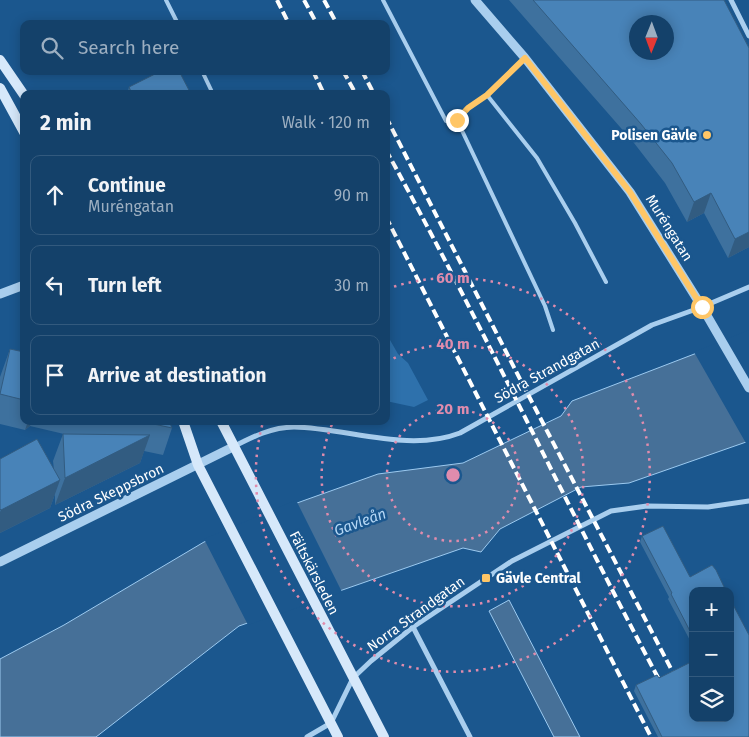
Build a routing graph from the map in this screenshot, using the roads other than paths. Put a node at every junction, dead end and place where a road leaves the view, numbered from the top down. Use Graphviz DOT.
graph roads {
  1 [pos="166,0"];
  2 [pos="384,0"];
  3 [pos="474,0"];
  4 [pos="731,0"];
  5 [pos="176,20"];
  6 [pos="749,36"];
  7 [pos="525,58"];
  8 [pos="0,60"];
  9 [pos="204,75"];
  10 [pos="0,88"];
  11 [pos="21,90"];
  12 [pos="211,90"];
  13 [pos="487,95"];
  14 [pos="457,120"];
  15 [pos="20,125"];
  16 [pos="606,282"];
  17 [pos="20,286"];
  18 [pos="749,287"];
  19 [pos="0,294"];
  20 [pos="702,307"];
  21 [pos="554,330"];
  22 [pos="749,388"];
  23 [pos="184,425"];
  24 [pos="223,425"];
  25 [pos="233,447"];
  26 [pos="198,465"];
  27 [pos="749,501"];
  28 [pos="0,562"];
  29 [pos="413,627"];
  30 [pos="353,678"];
  31 [pos="331,723"];
  32 [pos="307,737"];
  33 [pos="338,737"];
  34 [pos="384,737"];
  35 [pos="470,737"];
  1 -- 5 [label="lane"];
  2 -- 14 [label="lane"];
  3 -- 7 [label="street, Muréngatan"];
  4 -- 6 [label="street"];
  7 -- 13 [label="lane"];
  7 -- 20 [label="street, Muréngatan"];
  8 -- 11 [label="main road"];
  9 -- 12 [label="lane"];
  10 -- 15 [label="main road"];
  13 -- 14 [label="lane"];
  13 -- 16 [label="lane"];
  14 -- 21 [label="lane"];
  17 -- 19 [label="street"];
  18 -- 20 [label="street, Södra Strandgatan"];
  20 -- 22 [label="street, Muréngatan"];
  20 -- 25 [label="street, Södra Strandgatan"];
  23 -- 26 [label="main road"];
  24 -- 25 [label="main road, Fältskärsleden"];
  25 -- 26 [label="street, Södra Skeppsbron"];
  25 -- 30 [label="main road, Fältskärsleden"];
  26 -- 28 [label="street, Södra Skeppsbron"];
  26 -- 31 [label="main road"];
  27 -- 29 [label="street, Norra Strandgatan"];
  29 -- 30 [label="street, Norra Strandgatan"];
  29 -- 35 [label="street"];
  30 -- 31 [label="street, Norra Strandgatan"];
  30 -- 34 [label="main road, Fältskärsleden"];
  31 -- 32 [label="street"];
  31 -- 33 [label="main road"];
}
